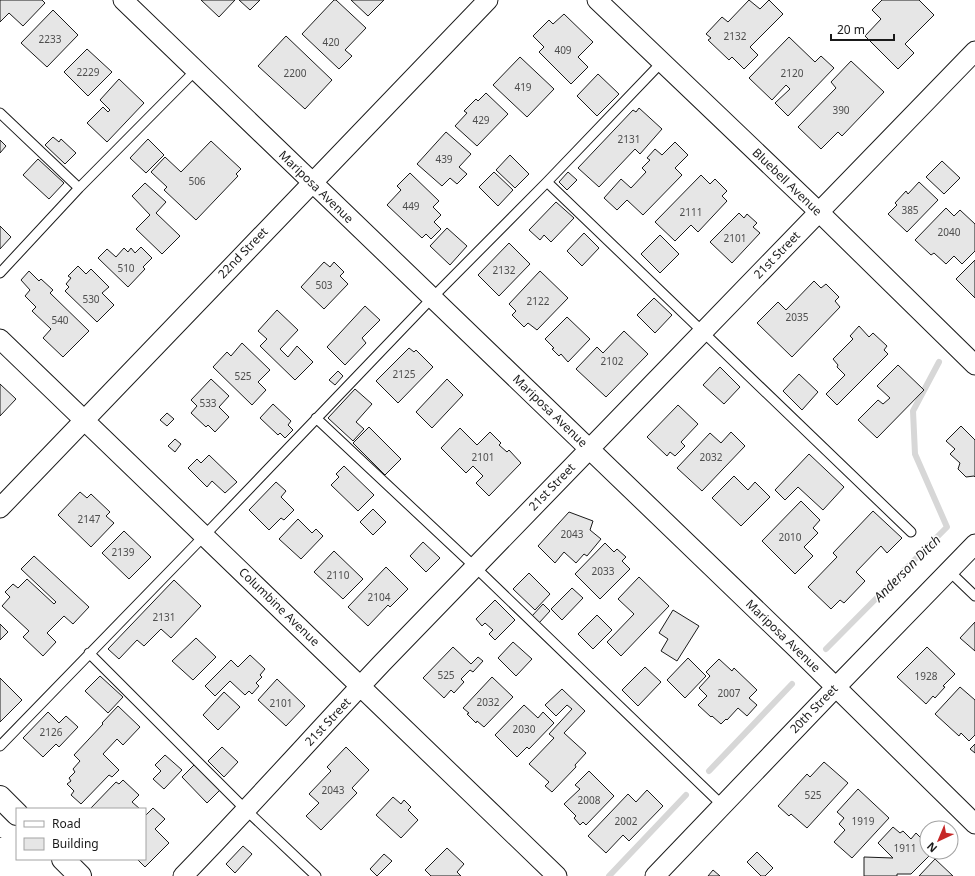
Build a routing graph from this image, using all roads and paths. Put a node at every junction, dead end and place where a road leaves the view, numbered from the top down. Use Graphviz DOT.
graph roads {
  1 [pos="123,0"];
  2 [pos="488,0"];
  3 [pos="597,0"];
  4 [pos="975,51"];
  5 [pos="662,62"];
  6 [pos="196,70"];
  7 [pos="0,113"];
  8 [pos="311,182"];
  9 [pos="547,182"];
  10 [pos="79,188"];
  11 [pos="819,212"];
  12 [pos="0,273"];
  13 [pos="432,298"];
  14 [pos="702,332"];
  15 [pos="0,339"];
  16 [pos="975,365"];
  17 [pos="316,418"];
  18 [pos="84,420"];
  19 [pos="589,448"];
  20 [pos="0,508"];
  21 [pos="911,532"];
  22 [pos="204,536"];
  23 [pos="975,544"];
  24 [pos="475,567"];
  25 [pos="949,571"];
  26 [pos="975,596"];
  27 [pos="89,653"];
  28 [pos="361,686"];
  29 [pos="836,687"];
  30 [pos="0,746"];
  31 [pos="0,797"];
  32 [pos="722,805"];
  33 [pos="246,810"];
  34 [pos="16,813"];
  35 [pos="975,824"];
  36 [pos="64,860"];
  37 [pos="80,876"];
  38 [pos="183,876"];
  39 [pos="316,876"];
  40 [pos="557,876"];
  41 [pos="655,876"];
  1 -- 6 [label="street, Mariposa Avenue"];
  2 -- 8 [label="street, 22nd Street"];
  3 -- 5 [label="street, Bluebell Avenue"];
  4 -- 11 [label="street, 21st Street"];
  5 -- 9 [label="lane"];
  5 -- 11 [label="street, Bluebell Avenue"];
  6 -- 8 [label="street, Mariposa Avenue"];
  6 -- 10 [label="lane"];
  7 -- 10 [label="lane"];
  8 -- 13 [label="street, Mariposa Avenue"];
  8 -- 18 [label="street, 22nd Street"];
  9 -- 13 [label="lane"];
  9 -- 14 [label="lane"];
  10 -- 12 [label="lane"];
  11 -- 14 [label="street, 21st Street"];
  11 -- 16 [label="street, Bluebell Avenue"];
  13 -- 17 [label="lane"];
  13 -- 19 [label="street, Mariposa Avenue"];
  14 -- 19 [label="street, 21st Street"];
  14 -- 21 [label="lane"];
  15 -- 18 [label="street, Columbine Avenue"];
  17 -- 22 [label="lane"];
  17 -- 24 [label="lane"];
  18 -- 20 [label="street, 22nd Street"];
  18 -- 22 [label="street, Columbine Avenue"];
  19 -- 24 [label="street, 21st Street"];
  19 -- 29 [label="street, Mariposa Avenue"];
  22 -- 27 [label="lane"];
  22 -- 28 [label="street, Columbine Avenue"];
  23 -- 25 [label="street, 20th Street"];
  24 -- 28 [label="street, 21st Street"];
  24 -- 32 [label="lane"];
  25 -- 26 [label="lane"];
  25 -- 29 [label="street, 20th Street"];
  27 -- 30 [label="lane"];
  27 -- 33 [label="lane"];
  28 -- 33 [label="street, 21st Street"];
  28 -- 40 [label="street, Columbine Avenue"];
  29 -- 32 [label="street, 20th Street"];
  29 -- 35 [label="street, Mariposa Avenue"];
  31 -- 34 [label="street"];
  32 -- 41 [label="street, 20th Street"];
  33 -- 38 [label="street, 21st Street"];
  33 -- 39 [label="lane"];
  36 -- 37 [label="street"];
}
